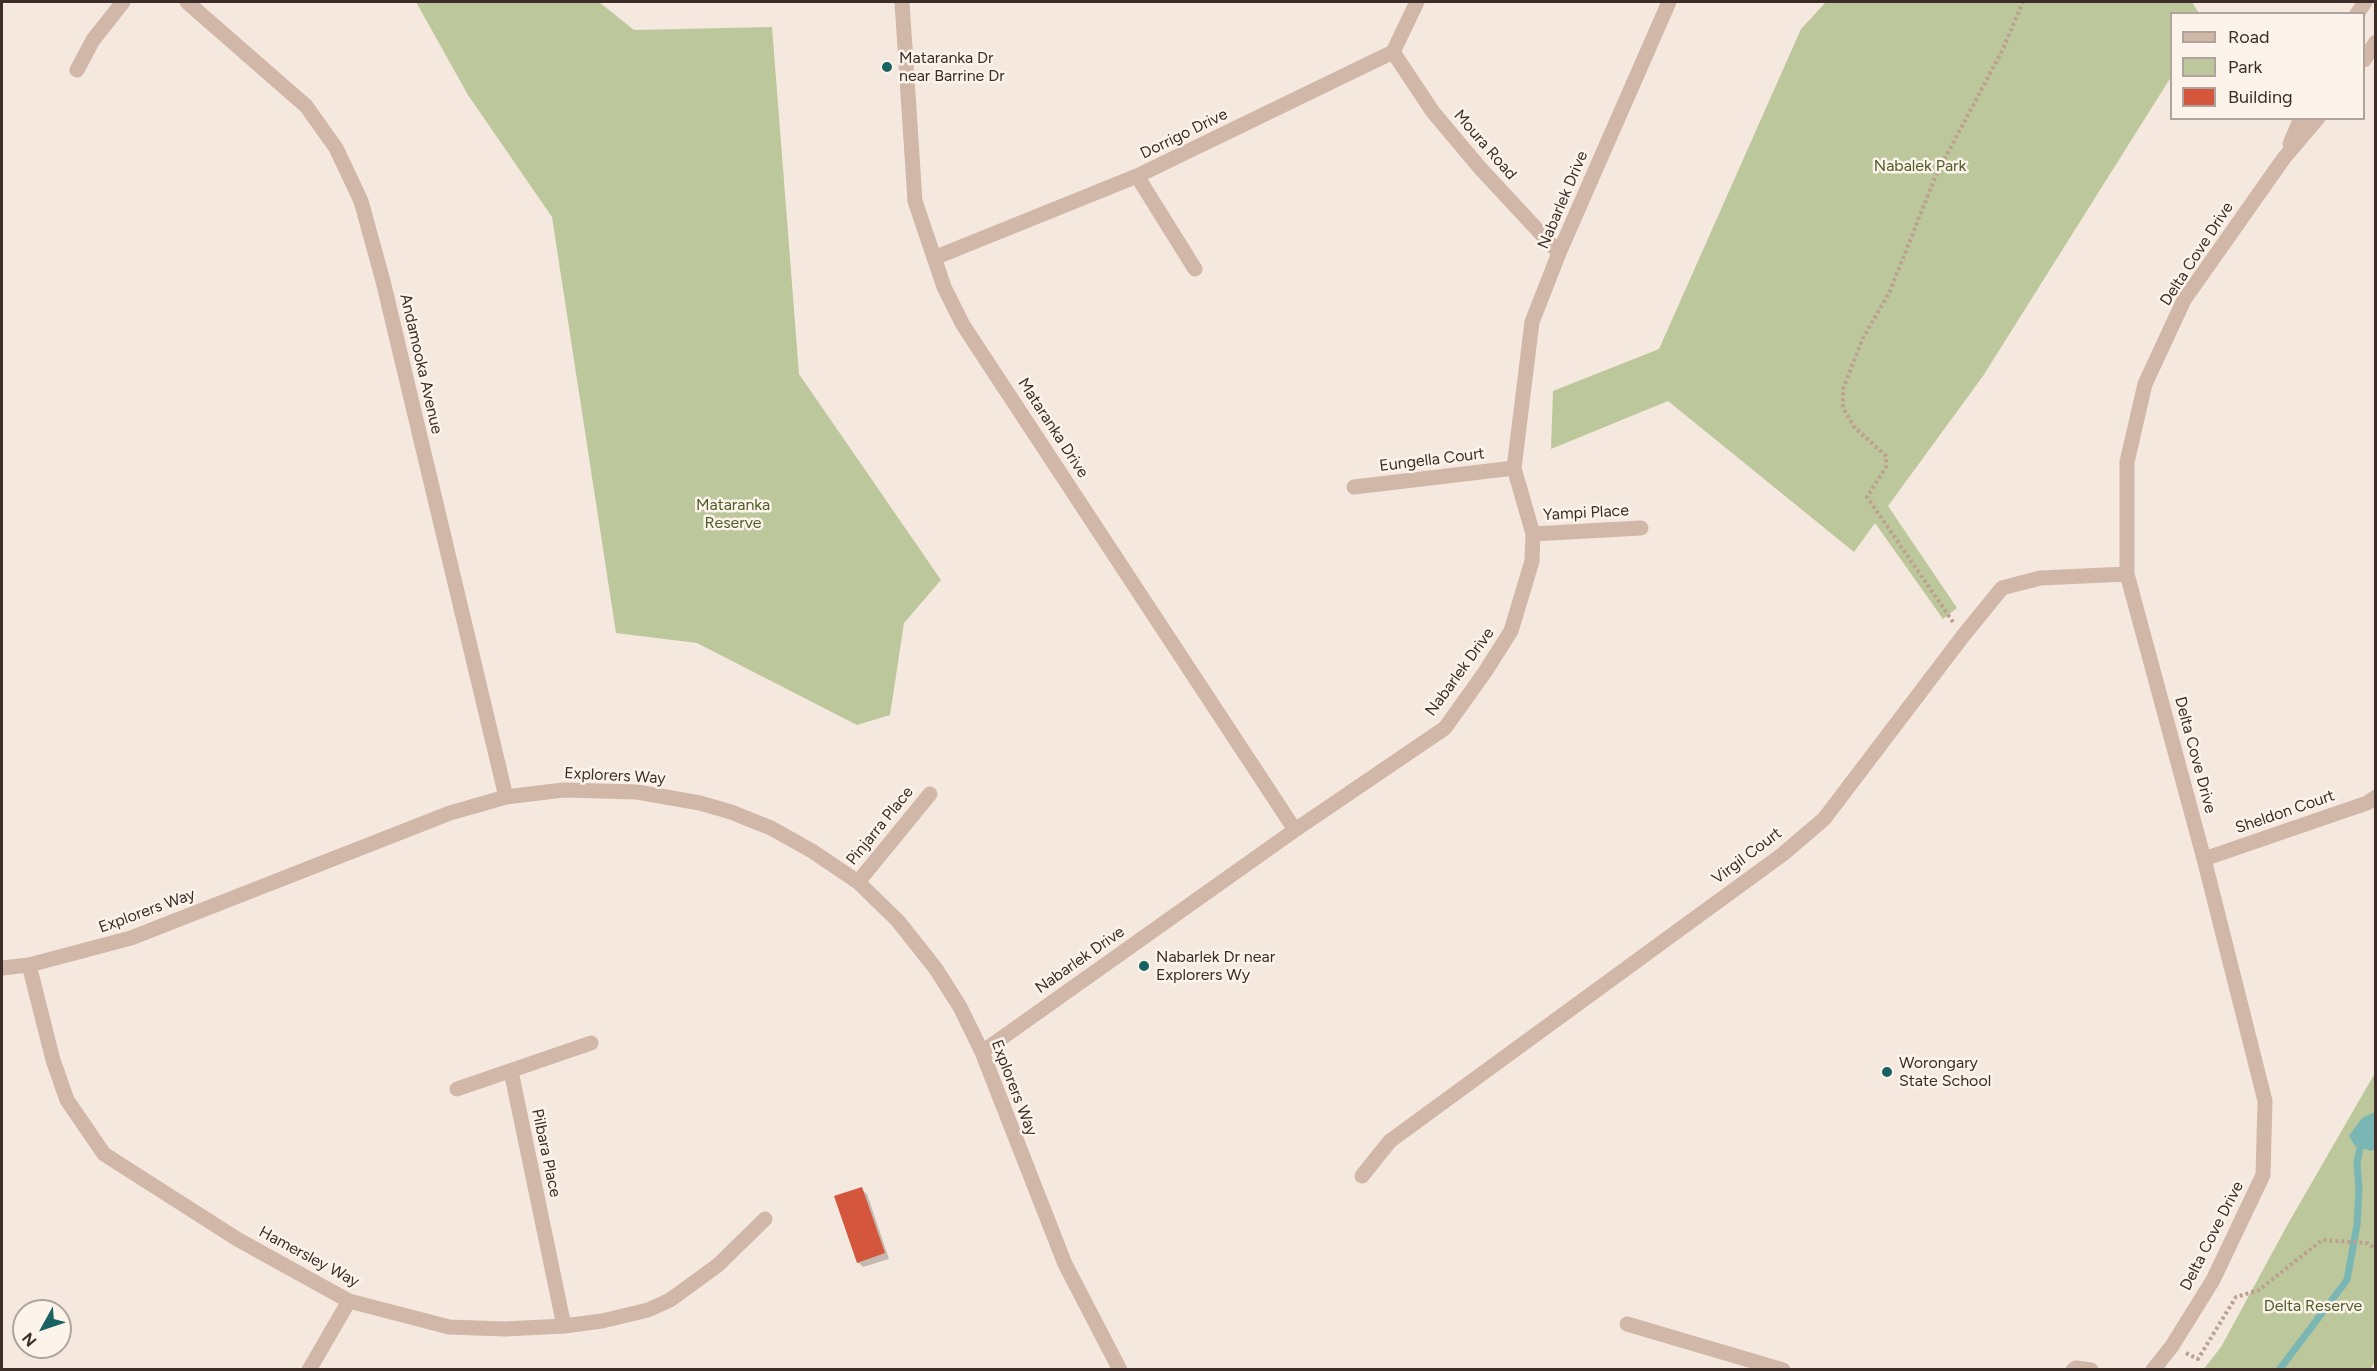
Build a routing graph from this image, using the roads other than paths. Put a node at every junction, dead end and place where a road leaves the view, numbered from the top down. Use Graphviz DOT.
graph roads {
  1 [pos="123,2"];
  2 [pos="187,2"];
  3 [pos="902,2"];
  4 [pos="1417,2"];
  5 [pos="1669,2"];
  6 [pos="2376,42"];
  7 [pos="1394,52"];
  8 [pos="2365,58"];
  9 [pos="77,70"];
  10 [pos="2300,120"];
  11 [pos="2316,120"];
  12 [pos="2284,158"];
  13 [pos="1137,176"];
  14 [pos="1559,253"];
  15 [pos="934,258"];
  16 [pos="1195,269"];
  17 [pos="1514,468"];
  18 [pos="1354,488"];
  19 [pos="1641,528"];
  20 [pos="1533,534"];
  21 [pos="2127,574"];
  22 [pos="930,794"];
  23 [pos="506,797"];
  24 [pos="2376,797"];
  25 [pos="1295,830"];
  26 [pos="2204,859"];
  27 [pos="858,882"];
  28 [pos="29,965"];
  29 [pos="2,968"];
  30 [pos="591,1043"];
  31 [pos="982,1052"];
  32 [pos="511,1071"];
  33 [pos="457,1089"];
  34 [pos="1362,1176"];
  35 [pos="765,1219"];
  36 [pos="349,1301"];
  37 [pos="1627,1324"];
  38 [pos="564,1326"];
  39 [pos="309,1370"];
  40 [pos="1120,1370"];
  41 [pos="1783,1370"];
  42 [pos="2073,1370"];
  43 [pos="2091,1370"];
  44 [pos="2153,1370"];
  1 -- 9 [label="street"];
  2 -- 23 [label="street, Andamooka Avenue"];
  3 -- 15 [label="street, Mataranka Drive"];
  4 -- 7 [label="street"];
  5 -- 14 [label="street, Nabarlek Drive"];
  6 -- 8 [label="street"];
  7 -- 13 [label="street, Dorrigo Drive"];
  7 -- 14 [label="street, Moura Road"];
  10 -- 12 [label="street, Delta Cove Drive"];
  11 -- 12 [label="street, Delta Cove Drive"];
  12 -- 21 [label="street, Delta Cove Drive"];
  13 -- 15 [label="street, Dorrigo Drive"];
  13 -- 16 [label="street"];
  14 -- 17 [label="street, Nabarlek Drive"];
  15 -- 25 [label="street, Mataranka Drive"];
  17 -- 18 [label="street, Eungella Court"];
  17 -- 20 [label="street, Nabarlek Drive"];
  19 -- 20 [label="street, Yampi Place"];
  20 -- 25 [label="street, Nabarlek Drive"];
  21 -- 26 [label="street, Delta Cove Drive"];
  21 -- 34 [label="street, Virgil Court"];
  22 -- 27 [label="street, Pinjarra Place"];
  23 -- 27 [label="street, Explorers Way"];
  23 -- 28 [label="street, Explorers Way"];
  24 -- 26 [label="street, Sheldon Court"];
  25 -- 31 [label="street, Nabarlek Drive"];
  26 -- 44 [label="street, Delta Cove Drive"];
  27 -- 31 [label="street, Explorers Way"];
  28 -- 29 [label="street, Explorers Way"];
  28 -- 36 [label="street, Hamersley Way"];
  30 -- 32 [label="street"];
  31 -- 40 [label="street, Explorers Way"];
  32 -- 33 [label="street"];
  32 -- 38 [label="street, Pilbara Place"];
  35 -- 38 [label="street, Hamersley Way"];
  36 -- 38 [label="street, Hamersley Way"];
  36 -- 39 [label="street"];
  37 -- 41 [label="street"];
  42 -- 43 [label="street"];
}
